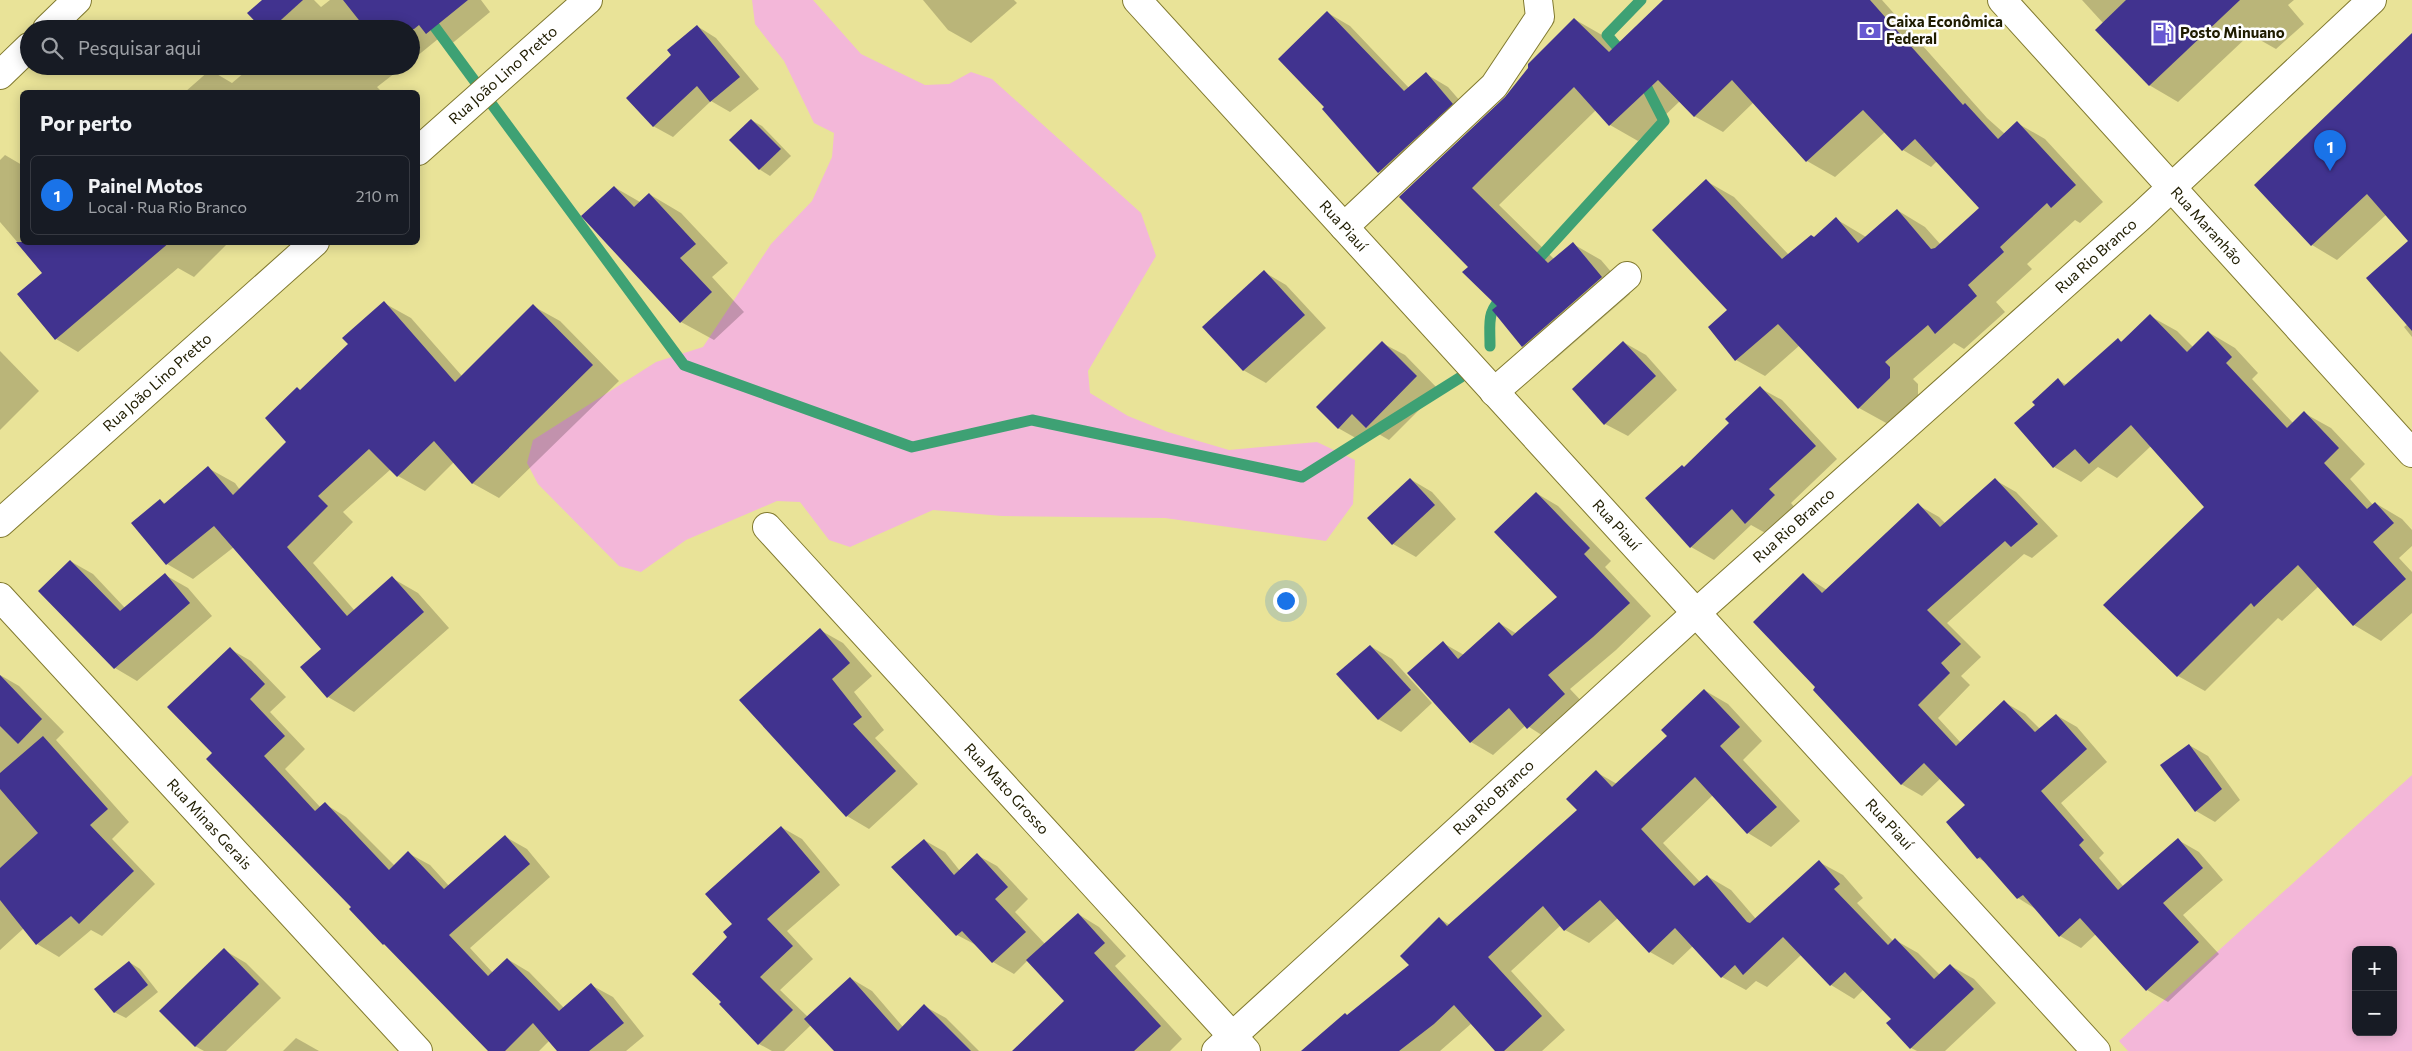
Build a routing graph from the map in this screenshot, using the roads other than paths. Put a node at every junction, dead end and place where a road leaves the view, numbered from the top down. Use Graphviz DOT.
graph roads {
  1 [pos="77,0"];
  2 [pos="588,0"];
  3 [pos="1137,0"];
  4 [pos="1538,0"];
  5 [pos="2002,0"];
  6 [pos="2372,0"];
  7 [pos="56,20"];
  8 [pos="20,56"];
  9 [pos="0,75"];
  10 [pos="420,150"];
  11 [pos="2172,187"];
  12 [pos="1344,227"];
  13 [pos="312,245"];
  14 [pos="1627,276"];
  15 [pos="1494,392"];
  16 [pos="2408,441"];
  17 [pos="0,523"];
  18 [pos="767,527"];
  19 [pos="0,596"];
  20 [pos="1696,613"];
  21 [pos="1232,1046"];
  22 [pos="418,1051"];
  23 [pos="2096,1051"];
  1 -- 7 [label="main road"];
  2 -- 10 [label="main road, Rua João Lino Pretto"];
  3 -- 12 [label="main road, Rua Piauí"];
  4 -- 12 [label="main road"];
  5 -- 11 [label="main road, Rua Maranhão"];
  6 -- 11 [label="main road, Rua Rio Branco"];
  8 -- 9 [label="main road"];
  11 -- 16 [label="main road, Rua Maranhão"];
  11 -- 20 [label="main road, Rua Rio Branco"];
  12 -- 15 [label="main road, Rua Piauí"];
  13 -- 17 [label="main road, Rua João Lino Pretto"];
  14 -- 15 [label="main road"];
  15 -- 20 [label="main road, Rua Piauí"];
  18 -- 21 [label="main road, Rua Mato Grosso"];
  19 -- 22 [label="main road, Rua Minas Gerais"];
  20 -- 21 [label="main road, Rua Rio Branco"];
  20 -- 23 [label="main road, Rua Piauí"];
}
